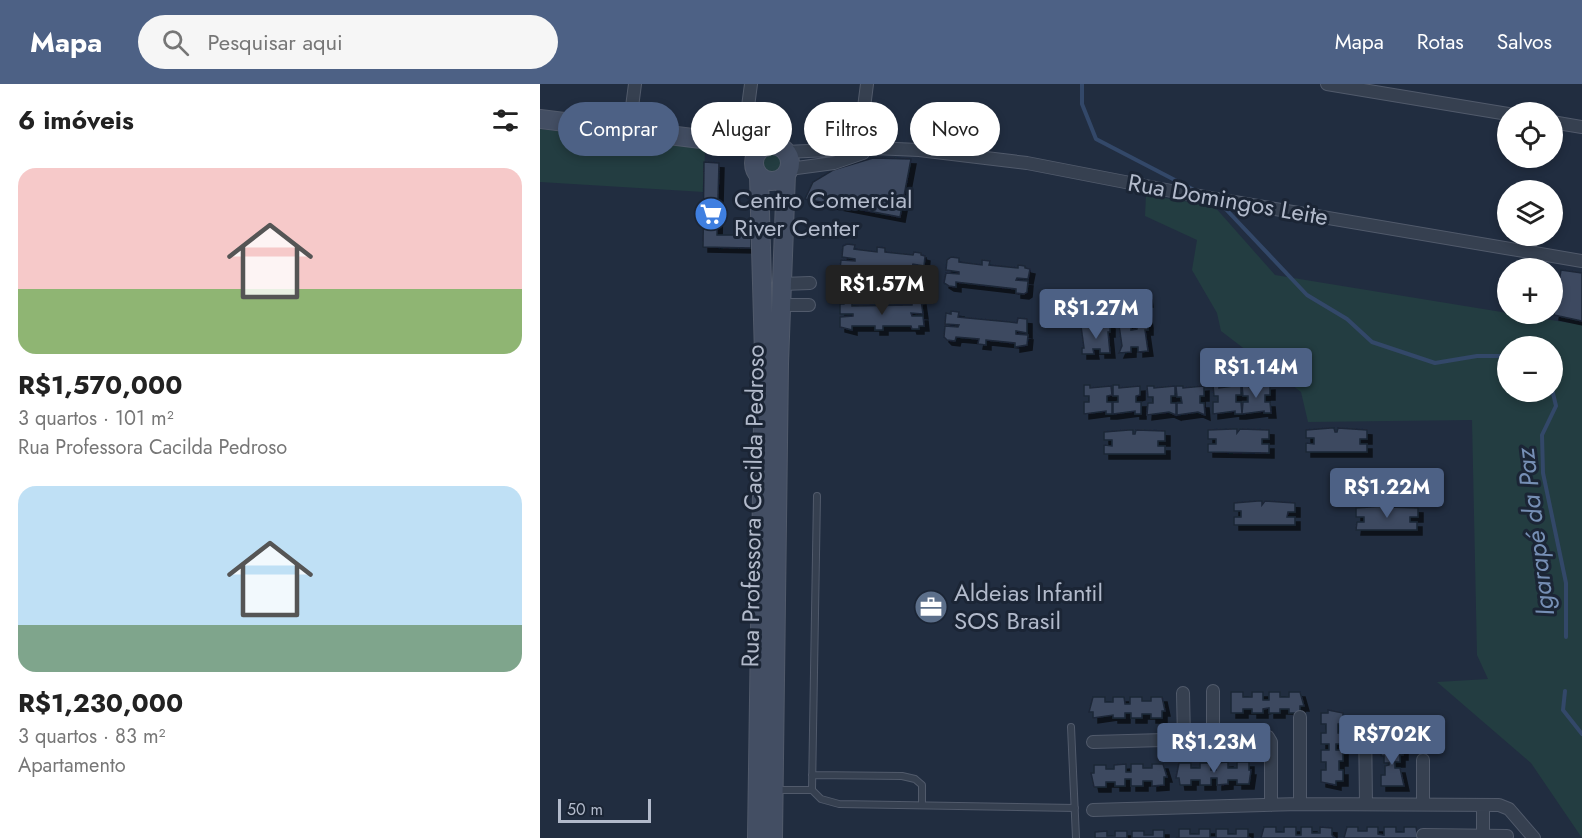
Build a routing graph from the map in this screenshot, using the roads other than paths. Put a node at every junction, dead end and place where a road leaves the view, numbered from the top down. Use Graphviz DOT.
graph roads {
  1 [pos="635,84"];
  2 [pos="751,84"];
  3 [pos="867,84"];
  4 [pos="1327,84"];
  5 [pos="633,102"];
  6 [pos="749,102"];
  7 [pos="865,102"];
  8 [pos="1497,112"];
  9 [pos="540,119"];
  10 [pos="558,121"];
  11 [pos="1563,124"];
  12 [pos="1582,127"];
  13 [pos="898,149"];
  14 [pos="734,156"];
  15 [pos="756,156"];
  16 [pos="782,156"];
  17 [pos="836,156"];
  18 [pos="836,156"];
  19 [pos="787,165"];
  20 [pos="758,173"];
  21 [pos="1582,261"];
  22 [pos="810,283"];
  23 [pos="782,284"];
  24 [pos="781,305"];
  25 [pos="809,305"];
  26 [pos="817,496"];
  27 [pos="1213,691"];
  28 [pos="1183,693"];
  29 [pos="1300,717"];
  30 [pos="1365,722"];
  31 [pos="1071,727"];
  32 [pos="1213,738"];
  33 [pos="1184,739"];
  34 [pos="1093,742"];
  35 [pos="1423,760"];
  36 [pos="812,776"];
  37 [pos="772,790"];
  38 [pos="812,790"];
  39 [pos="1300,804"];
  40 [pos="1366,804"];
  41 [pos="1423,804"];
  42 [pos="1271,805"];
  43 [pos="1483,805"];
  44 [pos="922,806"];
  45 [pos="1075,808"];
  46 [pos="1093,810"];
  47 [pos="1423,835"];
  48 [pos="1484,836"];
  49 [pos="1507,836"];
  50 [pos="758,838"];
  51 [pos="773,838"];
  52 [pos="1076,838"];
  53 [pos="1534,838"];
  1 -- 5 [label="street"];
  2 -- 6 [label="street"];
  3 -- 7 [label="street"];
  4 -- 8 [label="street"];
  9 -- 10 [label="street"];
  11 -- 12 [label="street"];
  13 -- 21 [label="street, Rua Domingos Leite"];
  14 -- 20 [label="street"];
  15 -- 20 [label="street"];
  16 -- 19 [label="street"];
  17 -- 19 [label="street, Rua Domingos Leite"];
  18 -- 19 [label="street, Rua Domingos Leite"];
  19 -- 20 [label="street"];
  19 -- 23 [label="street, Rua Professora Cacilda Pedroso"];
  20 -- 50 [label="street, Rua Professora Cacilda Pedroso"];
  22 -- 23 [label="street"];
  23 -- 24 [label="street, Rua Professora Cacilda Pedroso"];
  24 -- 25 [label="street"];
  24 -- 37 [label="street, Rua Professora Cacilda Pedroso"];
  26 -- 36 [label="lane"];
  27 -- 32 [label="street"];
  28 -- 33 [label="street"];
  29 -- 39 [label="street"];
  30 -- 40 [label="street"];
  31 -- 45 [label="lane"];
  32 -- 33 [label="street"];
  32 -- 42 [label="street"];
  33 -- 34 [label="street"];
  35 -- 41 [label="street"];
  36 -- 38 [label="lane"];
  36 -- 44 [label="lane"];
  37 -- 38 [label="lane"];
  37 -- 51 [label="street, Rua Professora Cacilda Pedroso"];
  38 -- 44 [label="lane"];
  39 -- 40 [label="street"];
  39 -- 42 [label="street"];
  40 -- 41 [label="street"];
  41 -- 43 [label="street"];
  42 -- 46 [label="street"];
  43 -- 48 [label="street"];
  43 -- 53 [label="street"];
  44 -- 45 [label="lane"];
  45 -- 52 [label="lane"];
  47 -- 48 [label="street"];
  48 -- 49 [label="street"];
}
